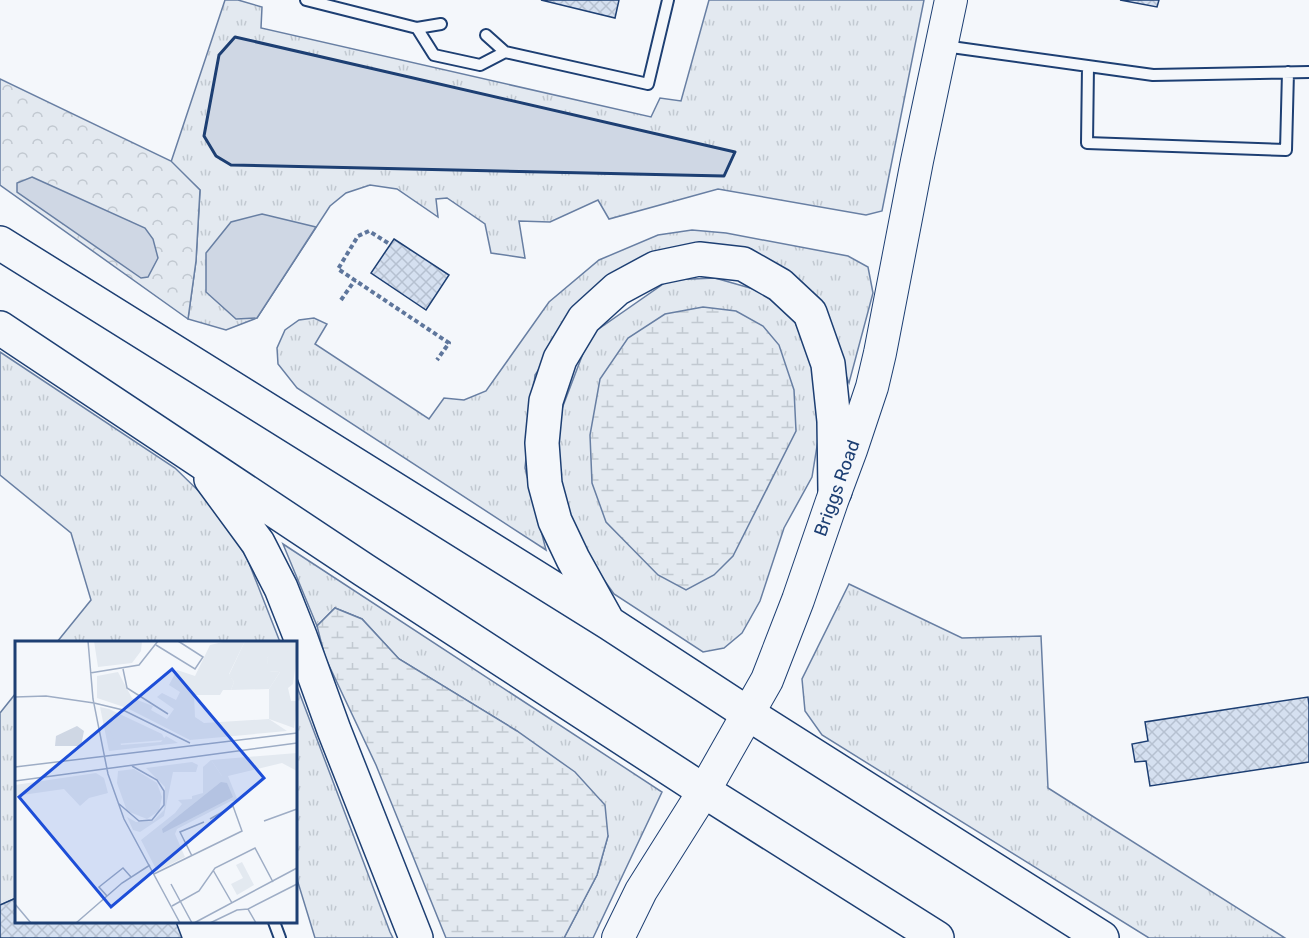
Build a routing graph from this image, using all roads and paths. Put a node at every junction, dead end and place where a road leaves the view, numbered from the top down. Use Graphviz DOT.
graph roads {
  1 [pos="306,0"];
  2 [pos="668,0"];
  3 [pos="951,0"];
  4 [pos="441,24"];
  5 [pos="417,28"];
  6 [pos="486,35"];
  7 [pos="941,46"];
  8 [pos="505,51"];
  9 [pos="1088,66"];
  10 [pos="1288,72"];
  11 [pos="1309,72"];
  12 [pos="0,243"];
  13 [pos="388,243"];
  14 [pos="355,280"];
  15 [pos="341,300"];
  16 [pos="0,328"];
  17 [pos="437,360"];
  18 [pos="193,456"];
  19 [pos="835,491"];
  20 [pos="609,623"];
  21 [pos="747,713"];
  22 [pos="704,791"];
  23 [pos="275,923"];
  24 [pos="280,938"];
  25 [pos="416,938"];
  26 [pos="618,938"];
  27 [pos="937,938"];
  28 [pos="1102,938"];
  1 -- 5 [label="lane"];
  2 -- 8 [label="lane"];
  3 -- 7 [label="street, Briggs Road"];
  4 -- 5 [label="lane"];
  5 -- 8 [label="lane"];
  6 -- 8 [label="lane"];
  7 -- 9 [label="lane"];
  7 -- 19 [label="street, Briggs Road"];
  9 -- 10 [label="lane"];
  9 -- 10 [label="lane"];
  10 -- 11 [label="lane"];
  12 -- 20 [label="highway"];
  13 -- 14 [label="path"];
  14 -- 15 [label="path"];
  14 -- 17 [label="path"];
  16 -- 18 [label="highway"];
  18 -- 22 [label="highway"];
  18 -- 25 [label="highway"];
  19 -- 20 [label="highway"];
  19 -- 21 [label="street, Briggs Road"];
  20 -- 21 [label="highway"];
  21 -- 22 [label="street, Briggs Road"];
  21 -- 28 [label="highway"];
  22 -- 26 [label="street, Briggs Road"];
  22 -- 27 [label="highway"];
  23 -- 24 [label="lane"];
}
